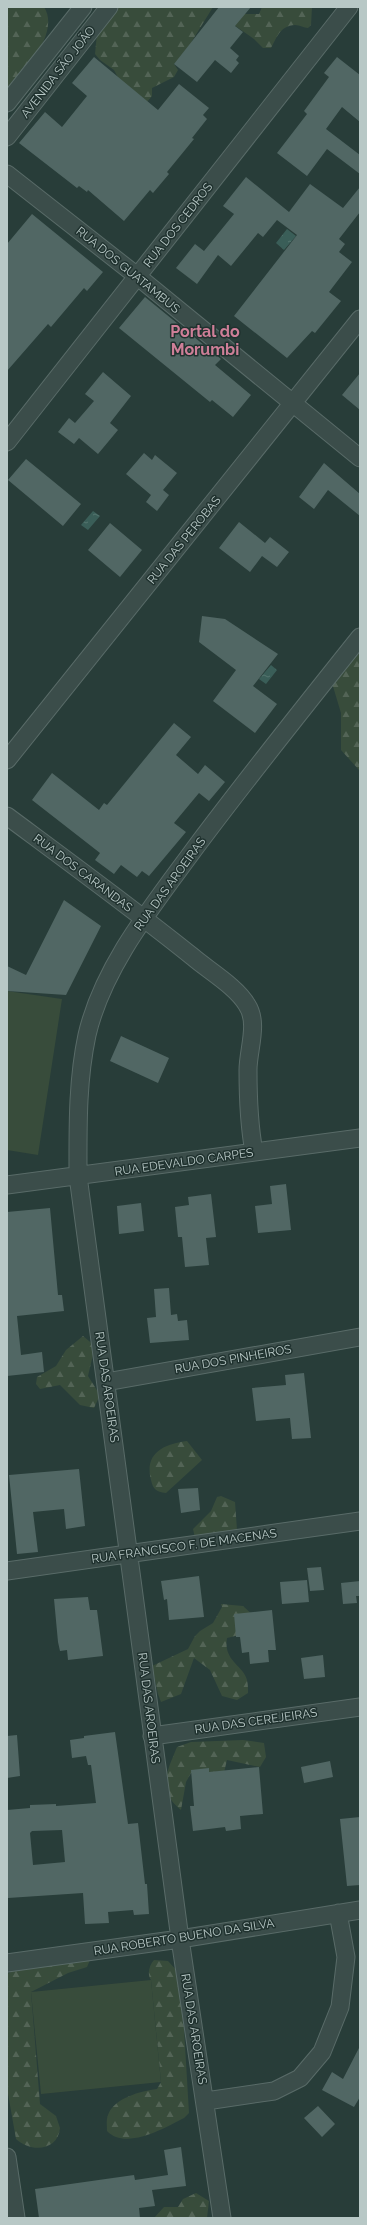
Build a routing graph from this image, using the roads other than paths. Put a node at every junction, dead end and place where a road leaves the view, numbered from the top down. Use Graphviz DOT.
graph roads {
  1 [pos="83,7"];
  2 [pos="109,7"];
  3 [pos="349,7"];
  4 [pos="7,103"];
  5 [pos="7,137"];
  6 [pos="7,174"];
  7 [pos="137,276"];
  8 [pos="360,319"];
  9 [pos="293,404"];
  10 [pos="7,442"];
  11 [pos="360,458"];
  12 [pos="360,638"];
  13 [pos="7,760"];
  14 [pos="7,816"];
  15 [pos="143,917"];
  16 [pos="360,1138"];
  17 [pos="254,1152"];
  18 [pos="78,1176"];
  19 [pos="7,1185"];
  20 [pos="360,1337"];
  21 [pos="106,1382"];
  22 [pos="360,1521"];
  23 [pos="130,1554"];
  24 [pos="7,1571"];
  25 [pos="360,1707"];
  26 [pos="152,1736"];
  27 [pos="360,1910"];
  28 [pos="338,1913"];
  29 [pos="180,1939"];
  30 [pos="7,1963"];
  31 [pos="206,2101"];
  32 [pos="7,2157"];
  33 [pos="16,2218"];
  34 [pos="222,2218"];
  1 -- 4 [label="street, AVENIDA SÃO JOÃO"];
  2 -- 5 [label="street, AVENIDA SÃO JOÃO"];
  3 -- 7 [label="street, RUA DOS CEDROS"];
  6 -- 7 [label="street, RUA DOS GUATAMBUS"];
  7 -- 9 [label="street, RUA DOS GUATAMBUS"];
  7 -- 10 [label="street, RUA DOS CEDROS"];
  8 -- 9 [label="street, RUA DAS PEROBAS"];
  9 -- 11 [label="street, RUA DOS GUATAMBUS"];
  9 -- 13 [label="street, RUA DAS PEROBAS"];
  12 -- 15 [label="street, RUA DAS AROEIRAS"];
  14 -- 15 [label="street, RUA DOS CARANDAS"];
  15 -- 17 [label="street, RUA DOS CARANDAS"];
  15 -- 18 [label="street, RUA DAS AROEIRAS"];
  16 -- 17 [label="street, RUA EDEVALDO CARPES"];
  17 -- 18 [label="street, RUA EDEVALDO CARPES"];
  18 -- 19 [label="street, RUA EDEVALDO CARPES"];
  18 -- 21 [label="street, RUA DAS AROEIRAS"];
  20 -- 21 [label="street, RUA DOS PINHEIROS"];
  21 -- 23 [label="street, RUA DAS AROEIRAS"];
  22 -- 23 [label="street, RUA FRANCISCO F. DE MACENAS"];
  23 -- 24 [label="street, RUA FRANCISCO F. DE MACENAS"];
  23 -- 26 [label="street, RUA DAS AROEIRAS"];
  25 -- 26 [label="street, RUA DAS CEREJEIRAS"];
  26 -- 29 [label="street, RUA DAS AROEIRAS"];
  27 -- 28 [label="street, RUA ROBERTO BUENO DA SILVA"];
  28 -- 29 [label="street, RUA ROBERTO BUENO DA SILVA"];
  28 -- 31 [label="street"];
  29 -- 30 [label="street, RUA ROBERTO BUENO DA SILVA"];
  29 -- 31 [label="street, RUA DAS AROEIRAS"];
  31 -- 34 [label="street, RUA DAS AROEIRAS"];
  32 -- 33 [label="street"];
}
